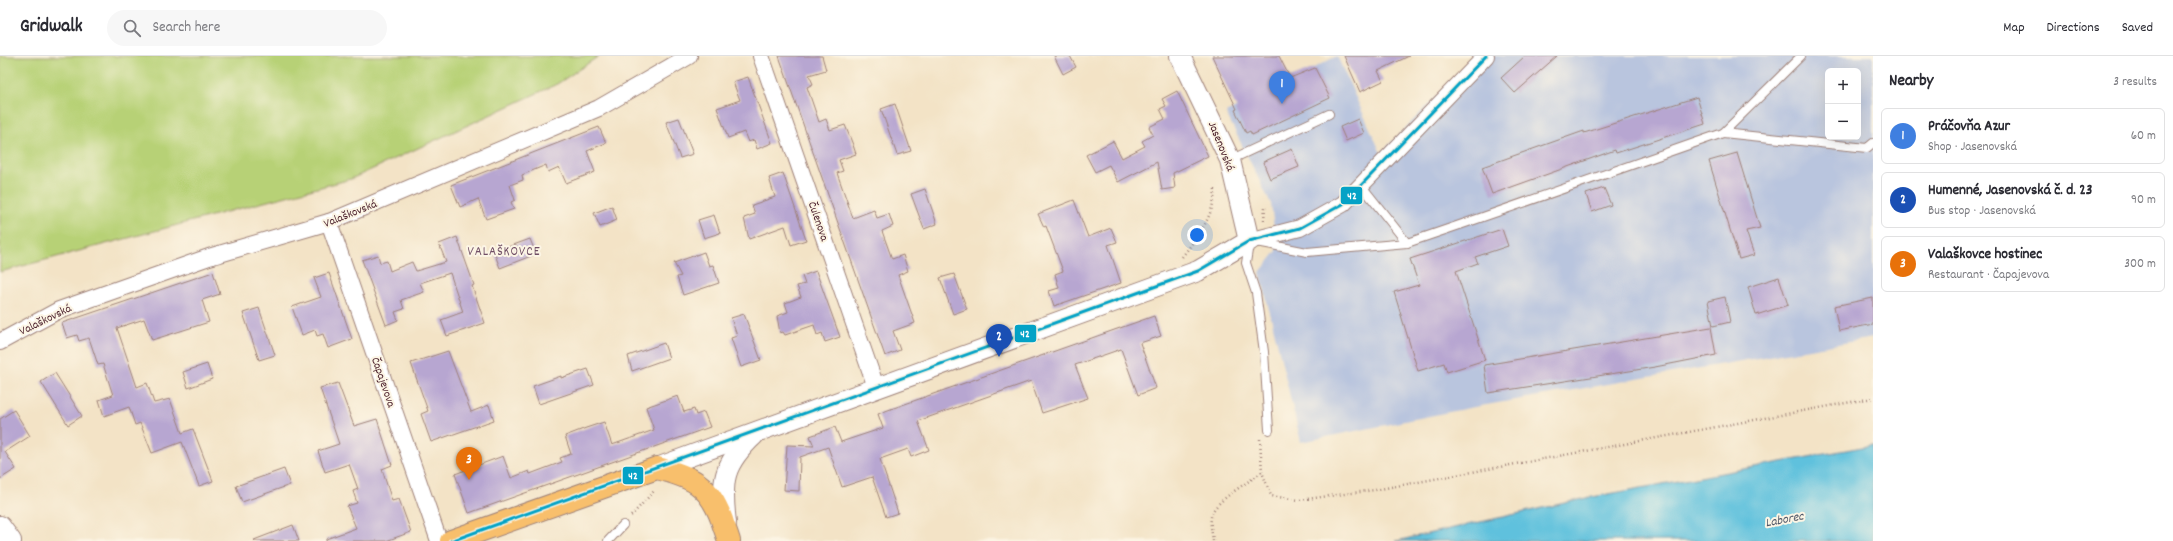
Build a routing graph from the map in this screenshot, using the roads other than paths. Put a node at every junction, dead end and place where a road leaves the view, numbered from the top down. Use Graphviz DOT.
graph roads {
  1 [pos="689,56"];
  2 [pos="761,56"];
  3 [pos="1180,56"];
  4 [pos="1486,56"];
  5 [pos="1801,56"];
  6 [pos="1329,114"];
  7 [pos="1723,133"];
  8 [pos="1873,143"];
  9 [pos="1230,160"];
  10 [pos="1361,185"];
  11 [pos="329,222"];
  12 [pos="1249,241"];
  13 [pos="1408,242"];
  14 [pos="0,342"];
  15 [pos="876,387"];
  16 [pos="1269,430"];
  17 [pos="758,431"];
  18 [pos="657,468"];
  19 [pos="623,525"];
  20 [pos="0,526"];
  21 [pos="728,539"];
  22 [pos="11,541"];
  23 [pos="439,541"];
  24 [pos="451,541"];
  25 [pos="608,541"];
  1 -- 11 [label="street, Valaškovská"];
  2 -- 15 [label="street, Čulenova"];
  3 -- 9 [label="street, Jasenovská"];
  4 -- 10 [label="street"];
  5 -- 7 [label="lane"];
  6 -- 9 [label="lane"];
  7 -- 8 [label="lane"];
  7 -- 13 [label="lane"];
  9 -- 12 [label="street, Jasenovská"];
  10 -- 12 [label="street"];
  10 -- 13 [label="lane"];
  11 -- 14 [label="street, Valaškovská"];
  11 -- 23 [label="street, Čapajevova"];
  12 -- 13 [label="lane"];
  12 -- 15 [label="street"];
  12 -- 16 [label="lane"];
  15 -- 17 [label="street"];
  17 -- 18 [label="street"];
  17 -- 21 [label="street"];
  18 -- 21 [label="main road"];
  18 -- 24 [label="main road"];
  19 -- 25 [label="lane"];
  20 -- 22 [label="street"];
}
